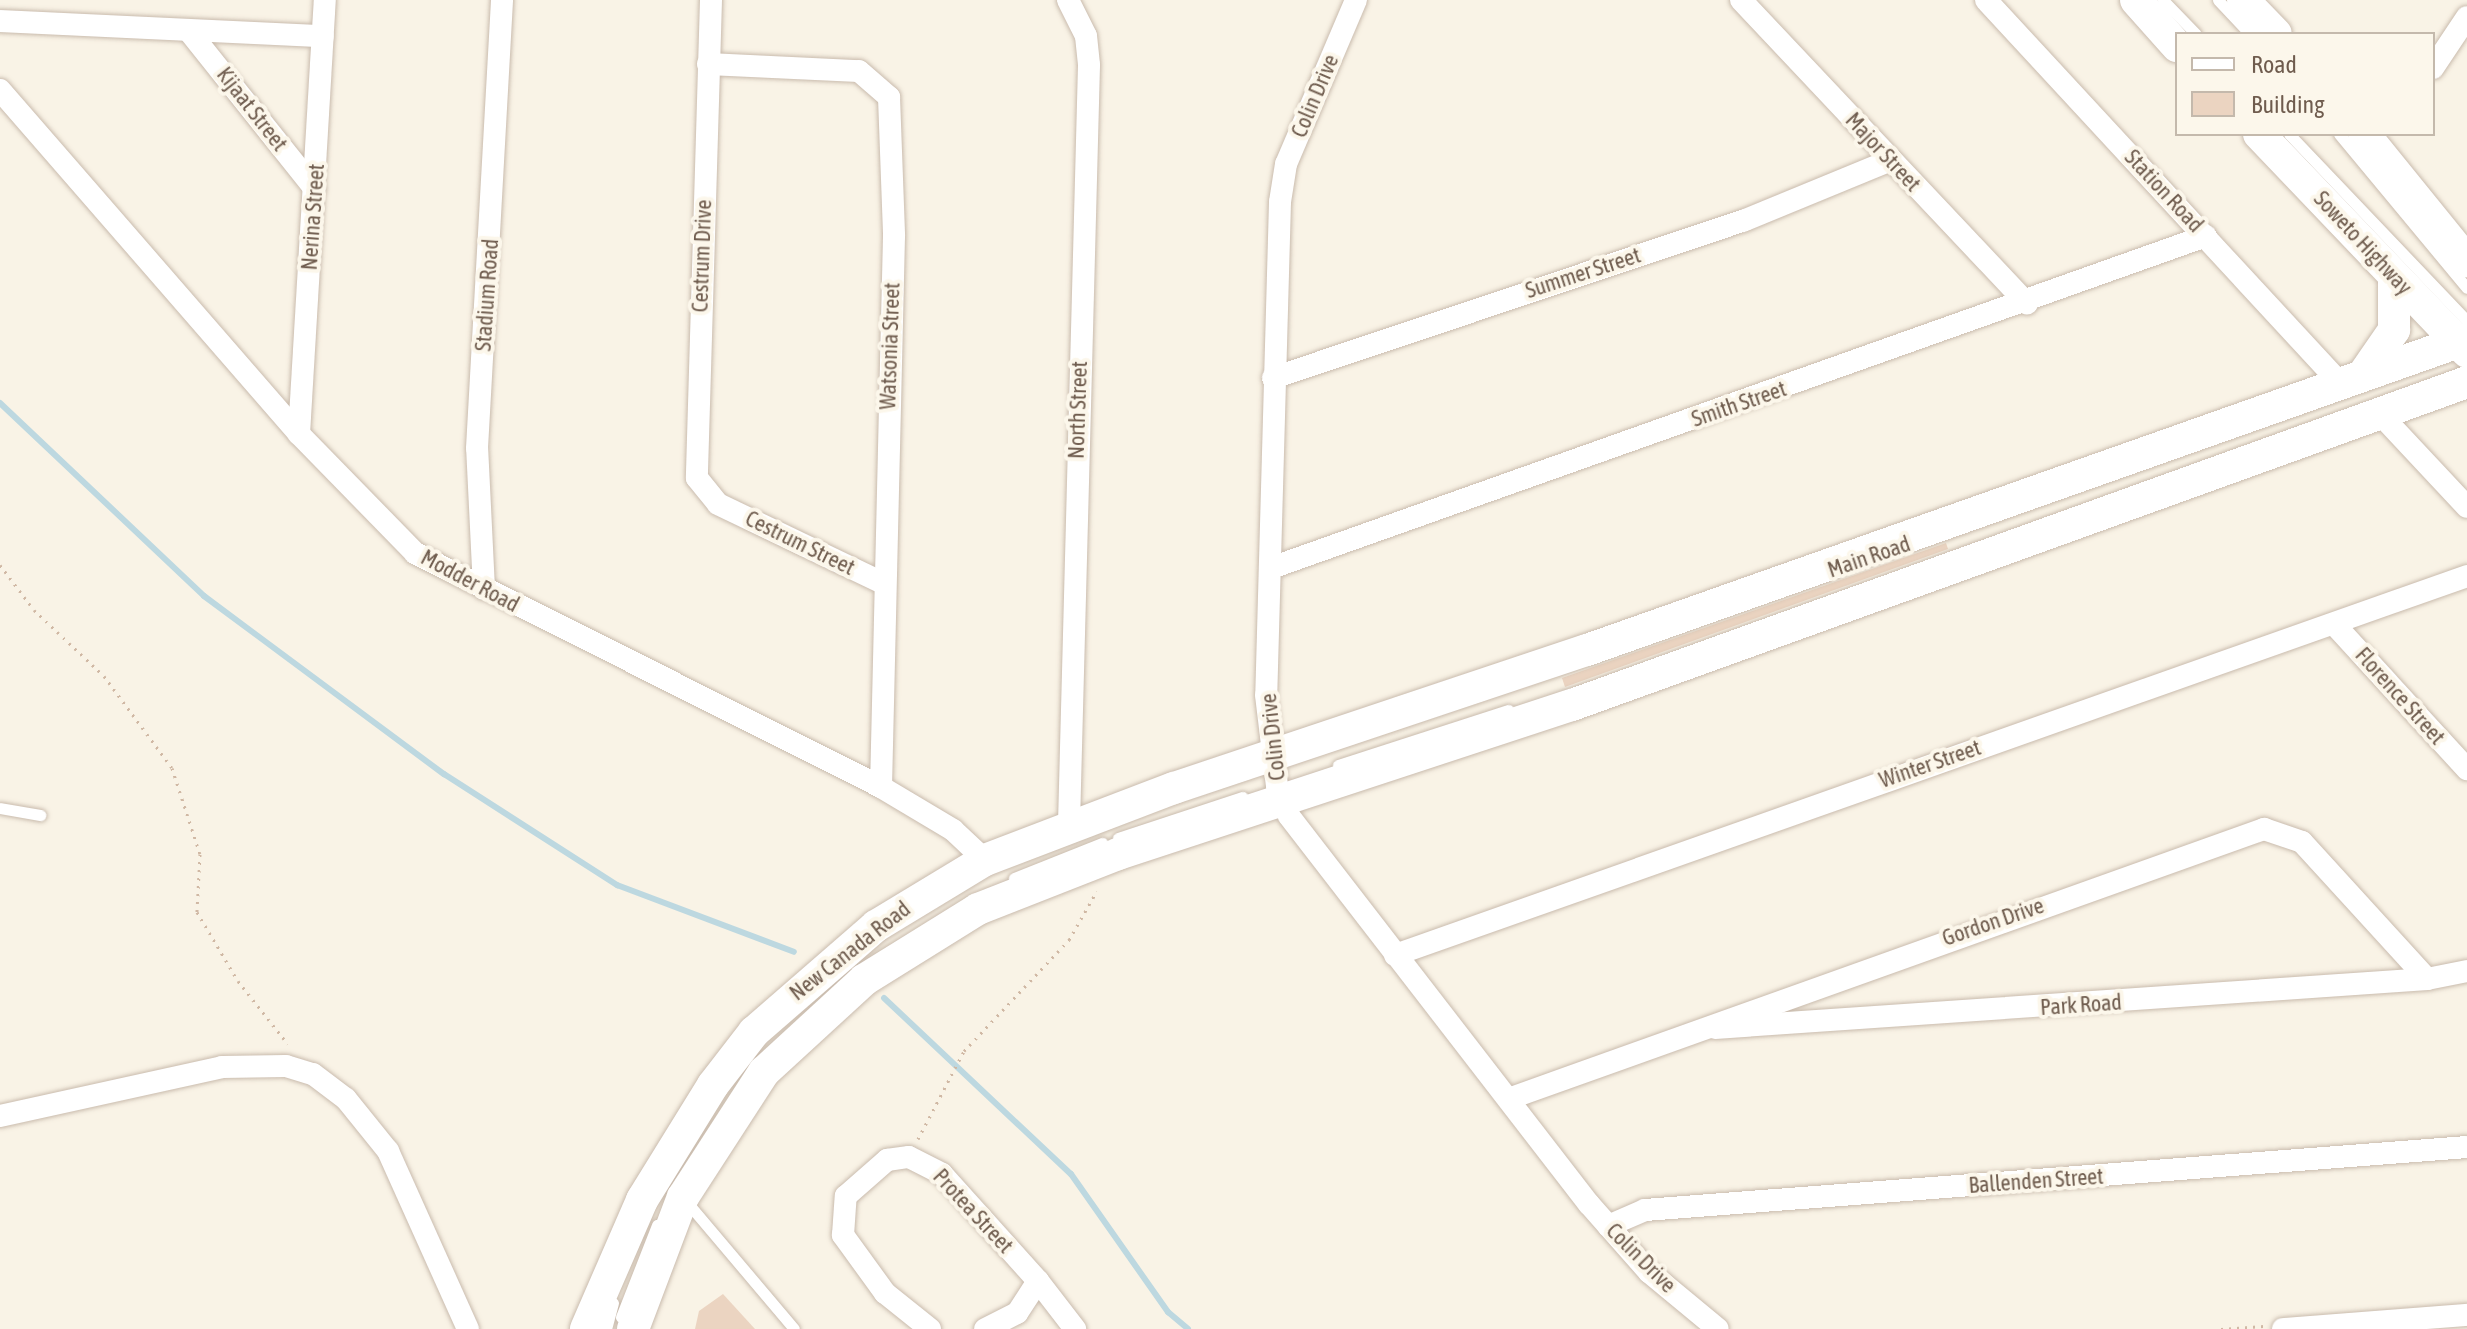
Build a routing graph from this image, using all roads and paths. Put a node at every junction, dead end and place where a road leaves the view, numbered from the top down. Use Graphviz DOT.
graph roads {
  1 [pos="325,0"];
  2 [pos="502,0"];
  3 [pos="711,0"];
  4 [pos="1068,0"];
  5 [pos="1356,0"];
  6 [pos="1741,0"];
  7 [pos="1986,0"];
  8 [pos="2136,0"];
  9 [pos="2163,0"];
  10 [pos="2218,0"];
  11 [pos="2243,0"];
  12 [pos="2467,17"];
  13 [pos="0,21"];
  14 [pos="188,30"];
  15 [pos="2194,32"];
  16 [pos="2248,32"];
  17 [pos="2274,32"];
  18 [pos="323,36"];
  19 [pos="2175,44"];
  20 [pos="708,64"];
  21 [pos="2435,65"];
  22 [pos="0,90"];
  23 [pos="2261,136"];
  24 [pos="2291,136"];
  25 [pos="2341,136"];
  26 [pos="2366,136"];
  27 [pos="1891,160"];
  28 [pos="315,189"];
  29 [pos="2206,236"];
  30 [pos="2467,261"];
  31 [pos="2394,277"];
  32 [pos="2467,288"];
  33 [pos="2027,303"];
  34 [pos="2465,346"];
  35 [pos="1273,378"];
  36 [pos="2352,379"];
  37 [pos="2467,382"];
  38 [pos="2380,414"];
  39 [pos="299,434"];
  40 [pos="718,504"];
  41 [pos="2467,507"];
  42 [pos="0,565"];
  43 [pos="1271,568"];
  44 [pos="2467,576"];
  45 [pos="883,583"];
  46 [pos="484,589"];
  47 [pos="2334,624"];
  48 [pos="2467,769"];
  49 [pos="1276,777"];
  50 [pos="881,787"];
  51 [pos="0,808"];
  52 [pos="40,815"];
  53 [pos="1069,826"];
  54 [pos="985,860"];
  55 [pos="1098,889"];
  56 [pos="1395,955"];
  57 [pos="2467,971"];
  58 [pos="2427,979"];
  59 [pos="1694,1029"];
  60 [pos="313,1074"];
  61 [pos="1511,1098"];
  62 [pos="0,1116"];
  63 [pos="2467,1147"];
  64 [pos="909,1157"];
  65 [pos="683,1197"];
  66 [pos="1608,1226"];
  67 [pos="1038,1281"];
  68 [pos="2467,1315"];
  69 [pos="468,1329"];
  70 [pos="586,1329"];
  71 [pos="606,1329"];
  72 [pos="618,1329"];
  73 [pos="633,1329"];
  74 [pos="794,1329"];
  75 [pos="930,1329"];
  76 [pos="985,1329"];
  77 [pos="1075,1329"];
  78 [pos="1718,1329"];
  79 [pos="2283,1329"];
  1 -- 18 [label="street, Nerina Street"];
  2 -- 46 [label="street, Stadium Road"];
  3 -- 20 [label="street, Cestrum Drive"];
  4 -- 53 [label="street, North Street"];
  5 -- 35 [label="street, Colin Drive"];
  6 -- 27 [label="street, Major Street"];
  7 -- 29 [label="street, Station Road"];
  8 -- 19 [label="main road"];
  9 -- 15 [label="lane"];
  10 -- 16 [label="lane"];
  11 -- 17 [label="main road"];
  12 -- 21 [label="street"];
  13 -- 14 [label="street, Kijaat Street"];
  14 -- 18 [label="street, Kijaat Street"];
  14 -- 28 [label="street, Kijaat Street"];
  18 -- 28 [label="street, Nerina Street"];
  20 -- 40 [label="street, Cestrum Drive"];
  20 -- 45 [label="street, Watsonia Street"];
  22 -- 39 [label="street, Modder Road"];
  23 -- 31 [label="main road, Soweto Highway"];
  24 -- 34 [label="lane, Soweto Highway"];
  25 -- 32 [label="lane, Soweto Highway"];
  26 -- 30 [label="main road"];
  27 -- 33 [label="street, Major Street"];
  27 -- 35 [label="street, Summer Street"];
  28 -- 39 [label="street, Nerina Street"];
  29 -- 33 [label="street, Smith Street"];
  29 -- 36 [label="street, Station Road"];
  31 -- 34 [label="main road, Soweto Highway"];
  31 -- 36 [label="main road"];
  33 -- 43 [label="street, Smith Street"];
  34 -- 36 [label="main road, Main Road"];
  34 -- 49 [label="lane, Main Road"];
  34 -- 49 [label="lane, Main Road"];
  35 -- 43 [label="street, Colin Drive"];
  36 -- 49 [label="main road, Main Road"];
  37 -- 38 [label="main road, Main Road"];
  38 -- 41 [label="street"];
  38 -- 49 [label="main road, Main Road"];
  39 -- 46 [label="street, Modder Road"];
  40 -- 45 [label="street, Cestrum Street"];
  42 -- 60 [label="path"];
  43 -- 49 [label="street, Colin Drive"];
  44 -- 47 [label="street, Winter Street"];
  45 -- 50 [label="street, Watsonia Street"];
  46 -- 50 [label="street, Modder Road"];
  47 -- 48 [label="street, Florence Street"];
  47 -- 56 [label="street, Winter Street"];
  49 -- 53 [label="main road, New Canada Road"];
  49 -- 56 [label="street, Colin Drive"];
  49 -- 65 [label="main road, New Canada Road"];
  49 -- 71 [label="lane, New Canada Road"];
  49 -- 72 [label="lane, New Canada Road"];
  50 -- 54 [label="street, Modder Road"];
  51 -- 52 [label="lane"];
  53 -- 54 [label="main road, New Canada Road"];
  54 -- 70 [label="main road, New Canada Road"];
  55 -- 64 [label="path"];
  56 -- 61 [label="street, Colin Drive"];
  57 -- 58 [label="street, Park Road"];
  58 -- 59 [label="street, Park Road"];
  58 -- 59 [label="street, Gordon Drive"];
  59 -- 61 [label="street, Gordon Drive"];
  60 -- 62 [label="street"];
  60 -- 69 [label="street"];
  61 -- 66 [label="street, Colin Drive"];
  63 -- 66 [label="street, Ballenden Street"];
  64 -- 67 [label="street, Protea Street"];
  64 -- 75 [label="street, Protea Street"];
  65 -- 73 [label="main road, New Canada Road"];
  65 -- 74 [label="lane"];
  66 -- 78 [label="street, Colin Drive"];
  67 -- 76 [label="street"];
  67 -- 77 [label="street, Protea Street"];
  68 -- 79 [label="street"];
}
